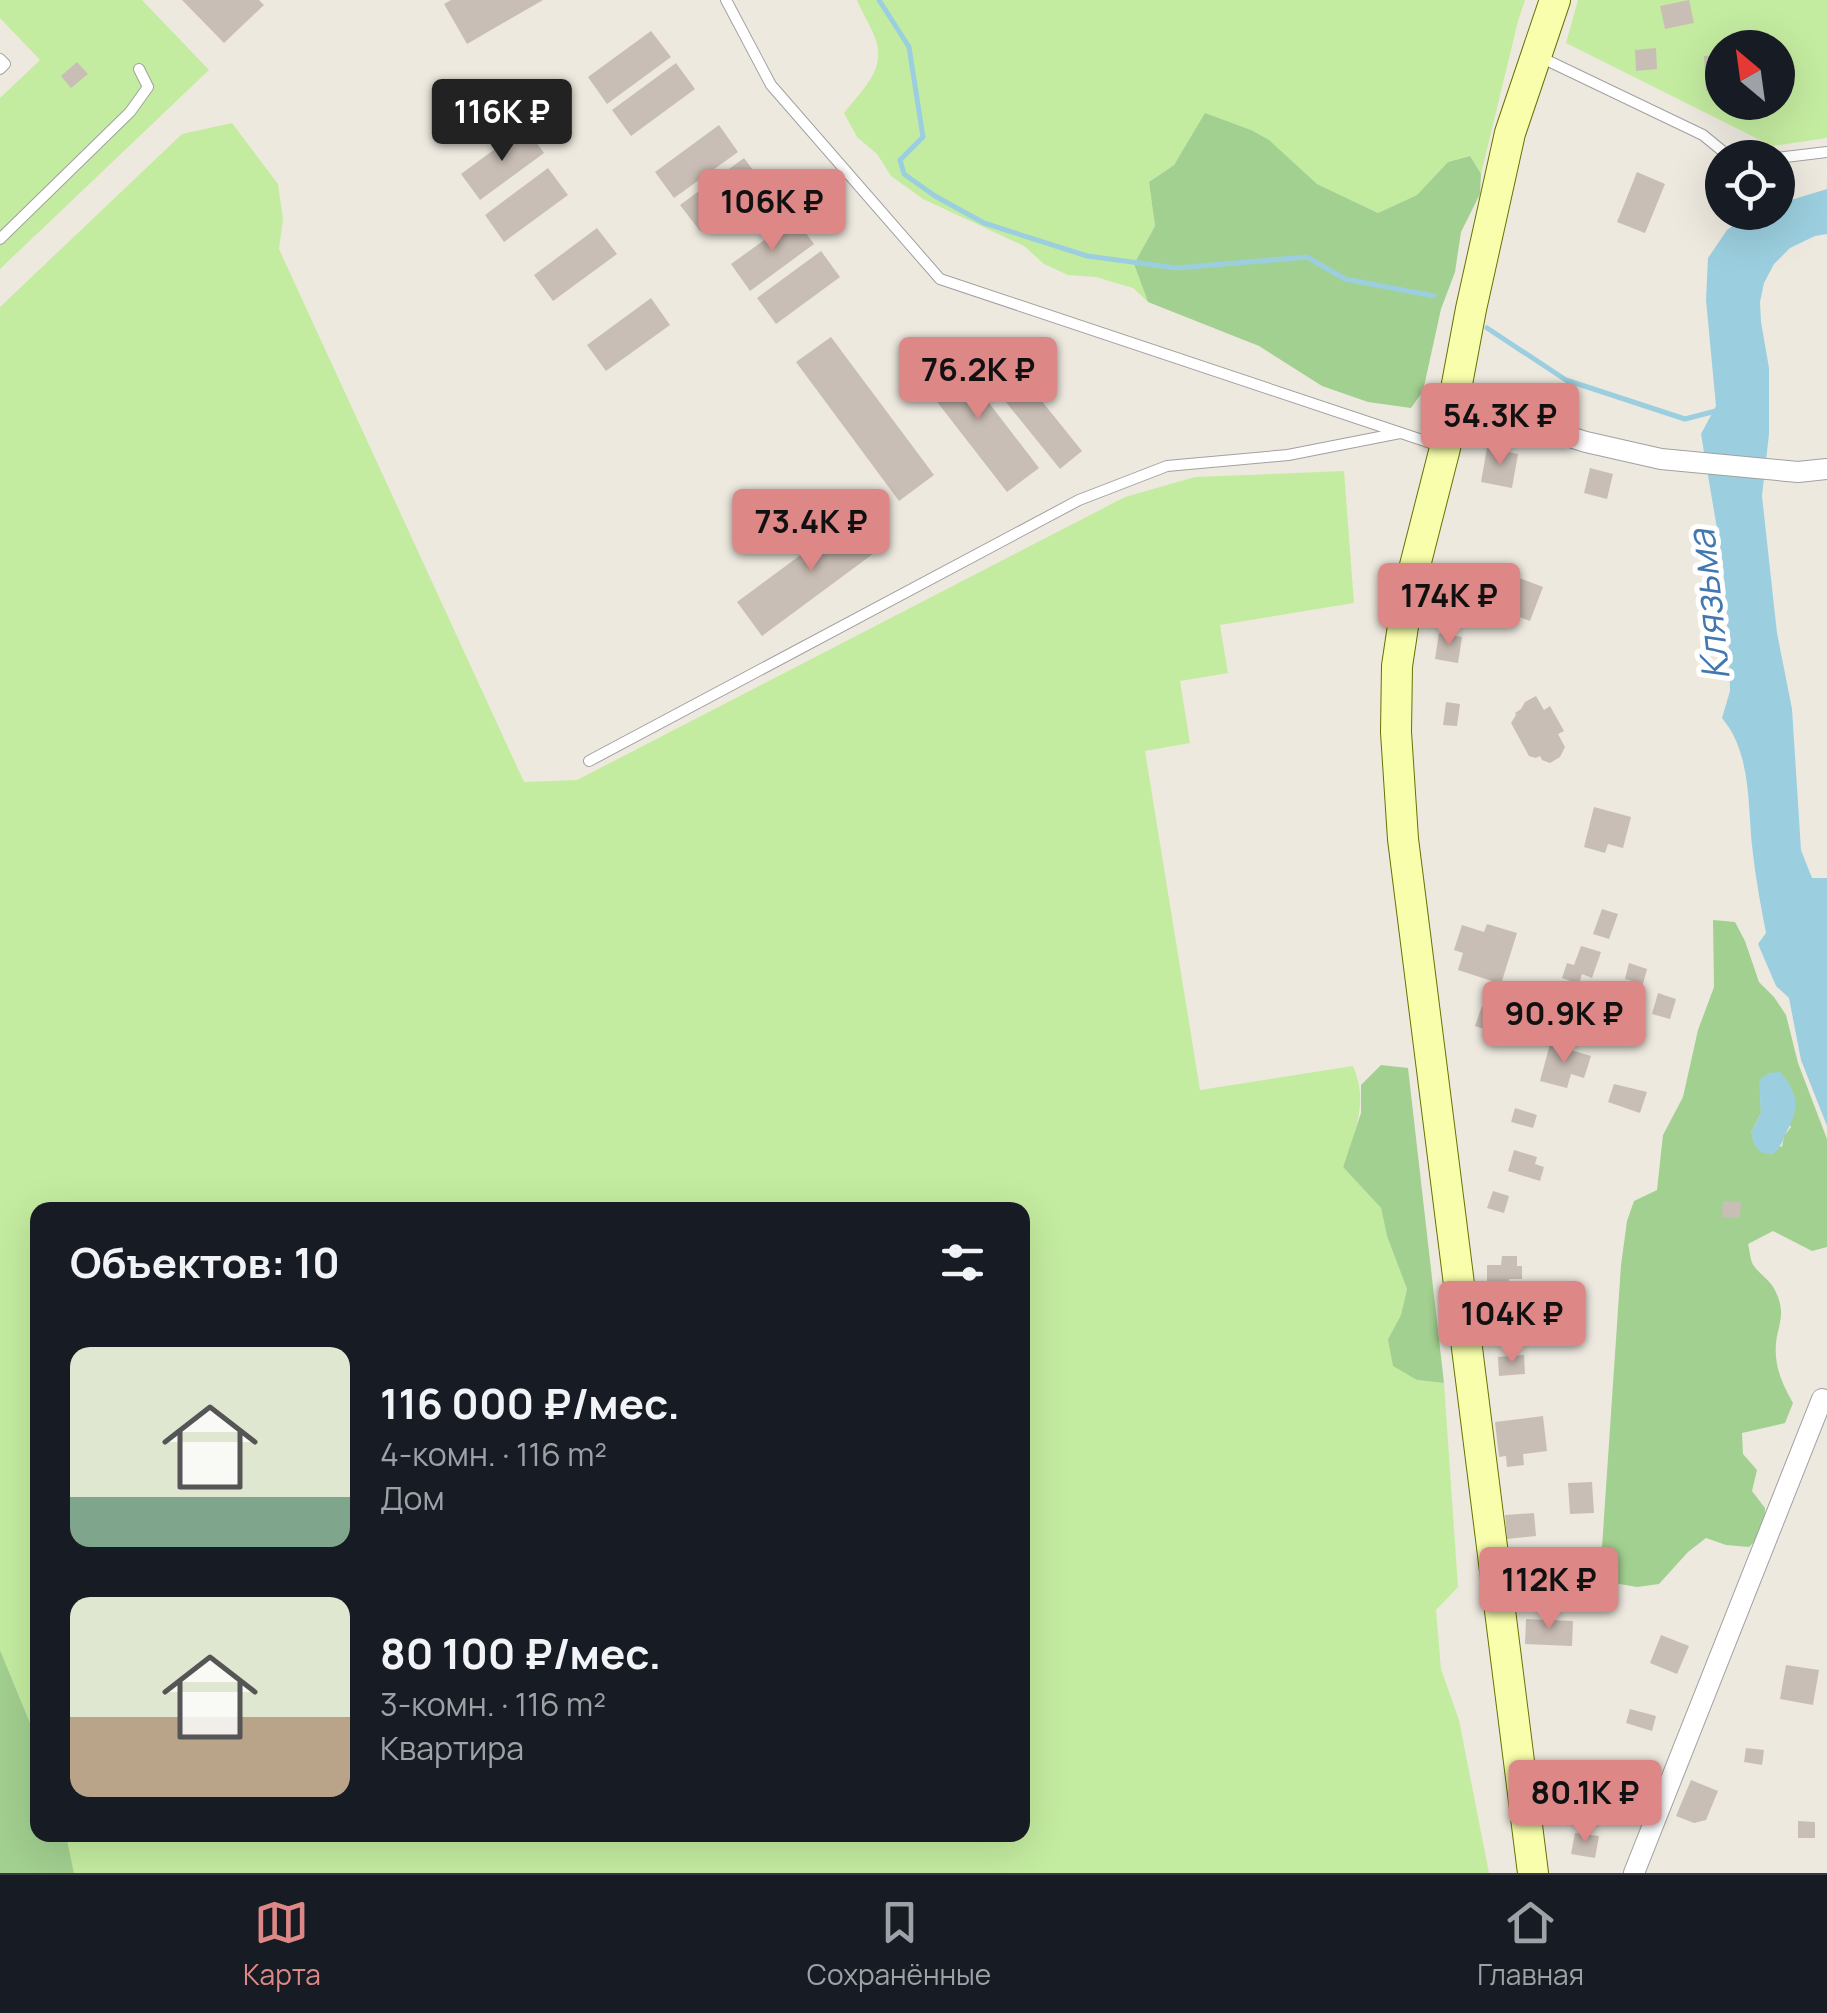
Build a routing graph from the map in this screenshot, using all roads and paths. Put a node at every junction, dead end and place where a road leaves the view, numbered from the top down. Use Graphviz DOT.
graph roads {
  1 [pos="726,0"];
  2 [pos="1555,0"];
  3 [pos="1536,55"];
  4 [pos="0,58"];
  5 [pos="0,69"];
  6 [pos="139,69"];
  7 [pos="1709,140"];
  8 [pos="1827,152"];
  9 [pos="1795,156"];
  10 [pos="0,240"];
  11 [pos="1454,401"];
  12 [pos="1402,433"];
  13 [pos="1446,448"];
  14 [pos="1827,469"];
  15 [pos="589,761"];
  16 [pos="1822,1399"];
  17 [pos="1534,1873"];
  18 [pos="1634,1873"];
  1 -- 12 [label="lane"];
  2 -- 3 [label="street"];
  3 -- 7 [label="lane"];
  3 -- 11 [label="street"];
  4 -- 5 [label="lane"];
  6 -- 10 [label="lane"];
  8 -- 9 [label="lane"];
  11 -- 13 [label="street"];
  11 -- 14 [label="street"];
  12 -- 13 [label="lane"];
  12 -- 15 [label="lane"];
  13 -- 17 [label="street"];
  16 -- 18 [label="street"];
}
